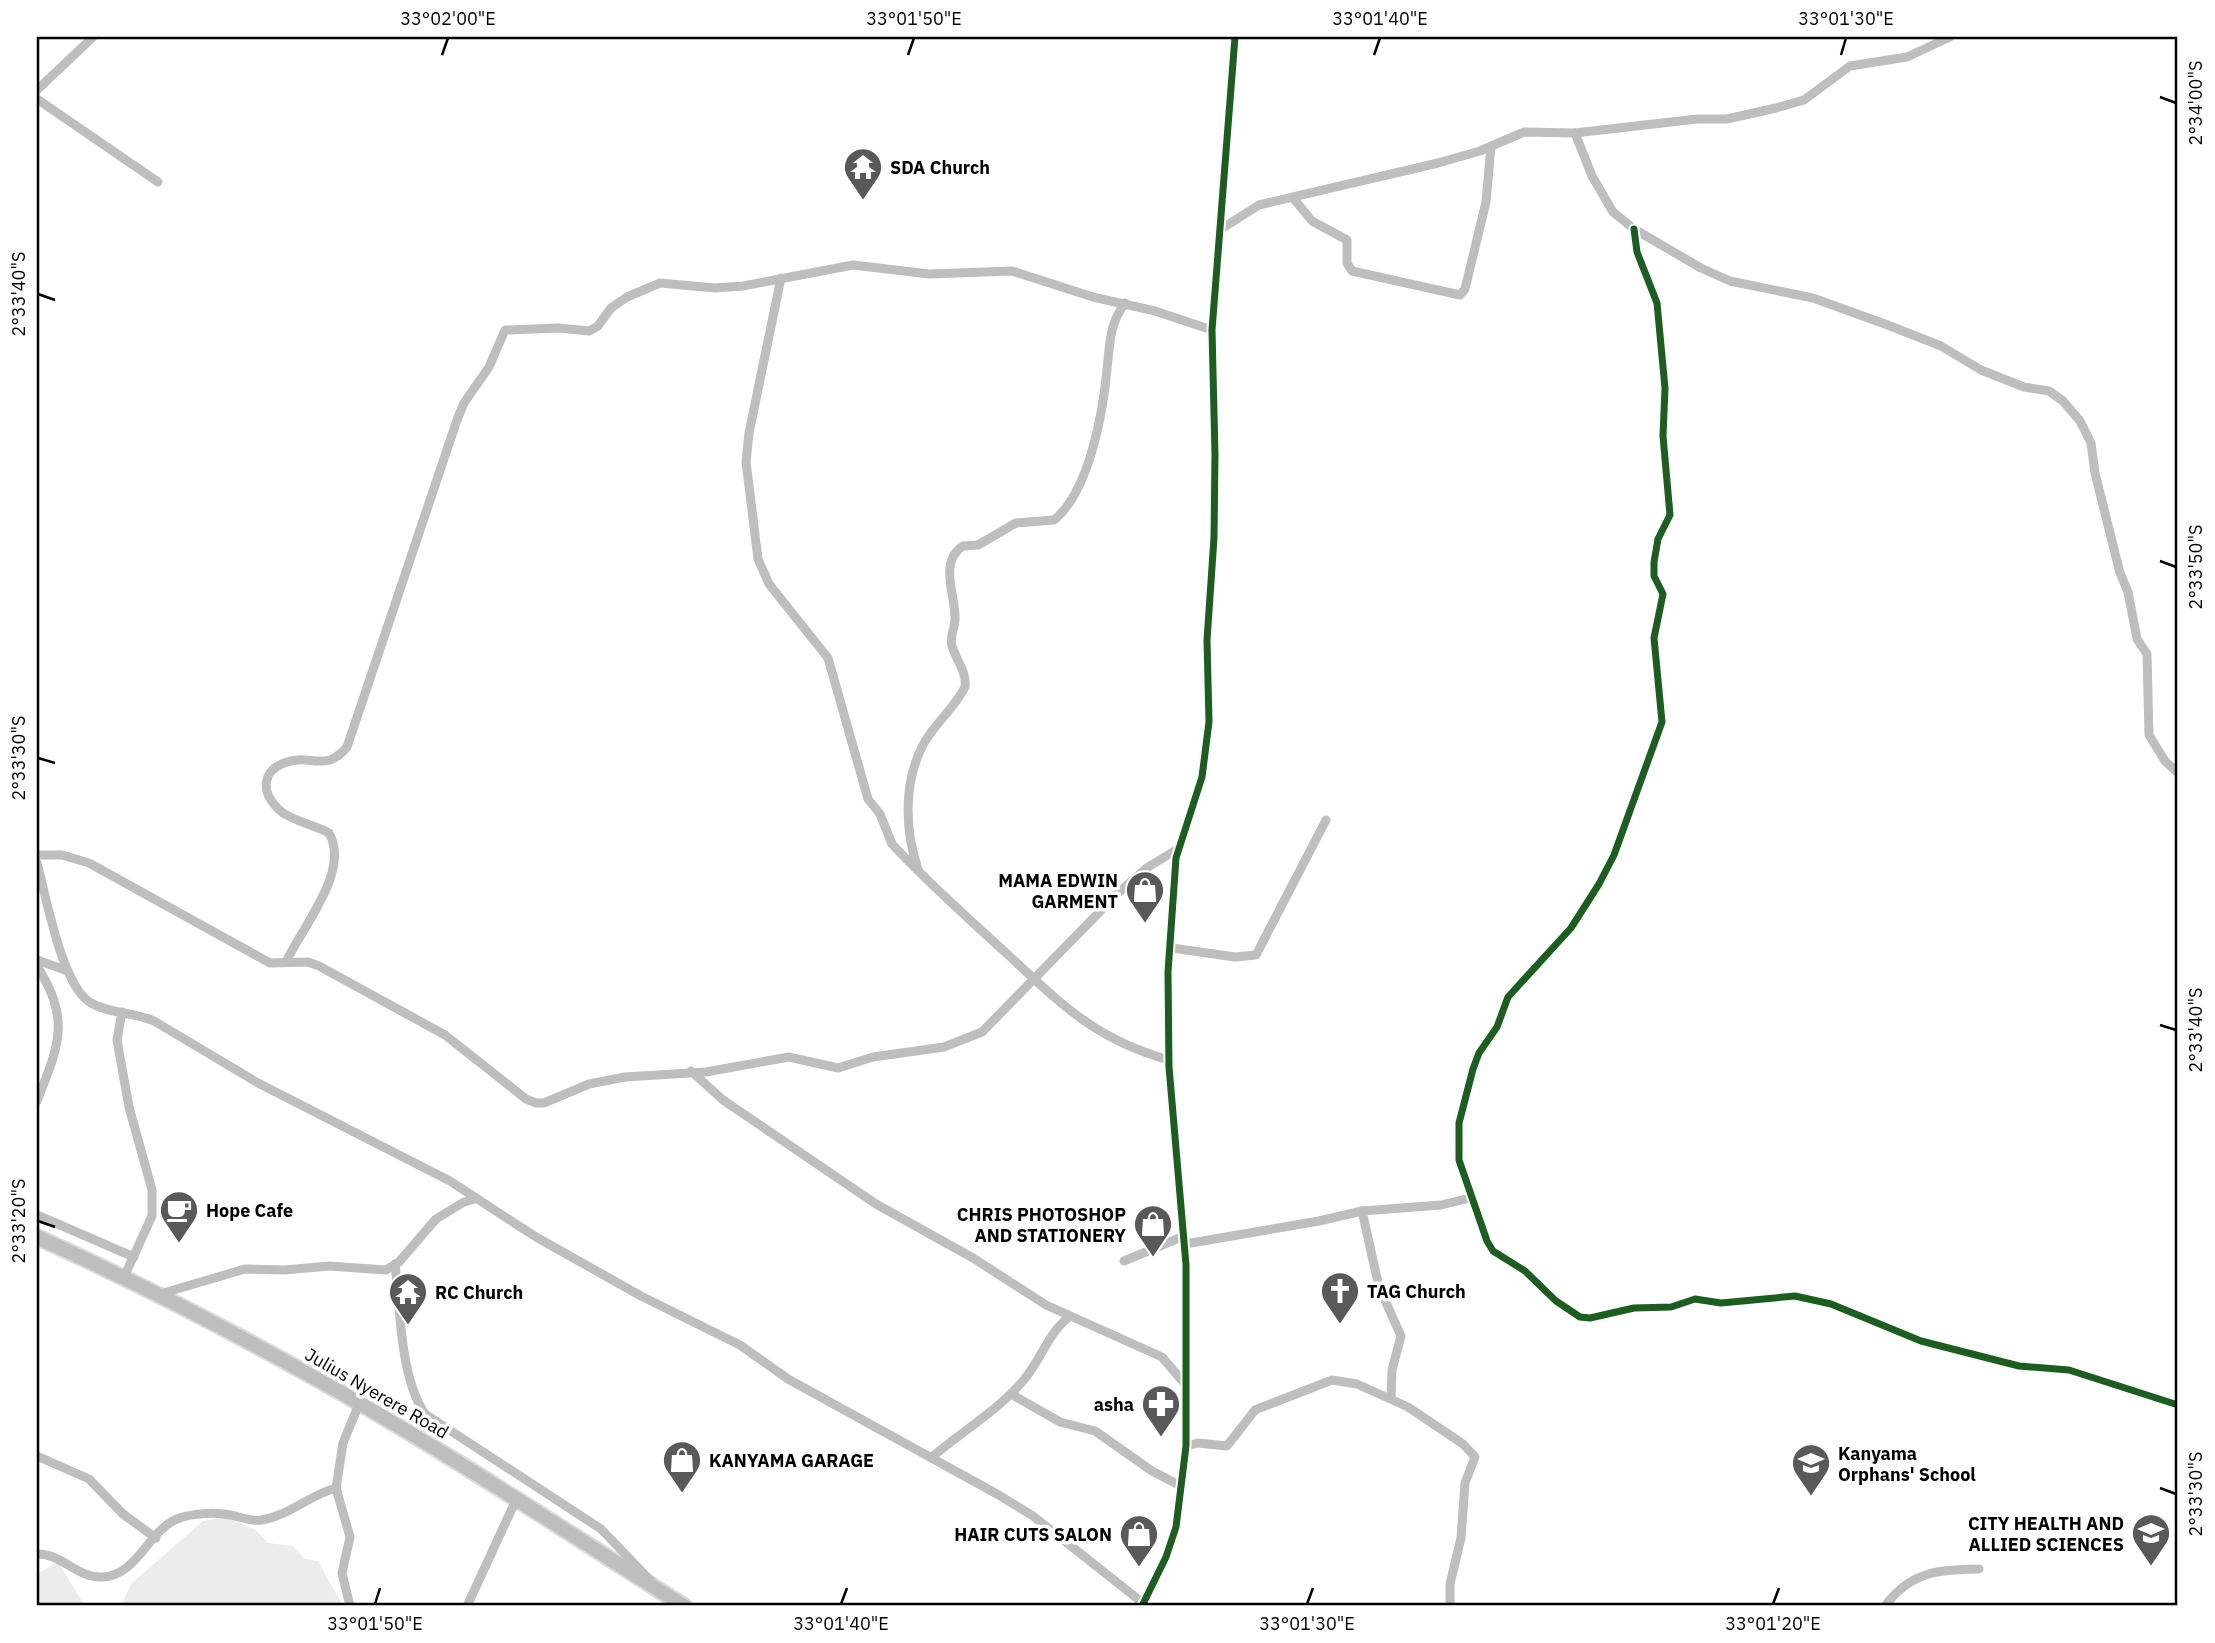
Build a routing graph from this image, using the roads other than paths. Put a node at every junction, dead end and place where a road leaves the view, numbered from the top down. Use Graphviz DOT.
graph roads {
  1 [pos="93,37"];
  2 [pos="1235,37"];
  3 [pos="1950,37"];
  4 [pos="37,89"];
  5 [pos="37,99"];
  6 [pos="1574,133"];
  7 [pos="1491,146"];
  8 [pos="158,182"];
  9 [pos="1294,199"];
  10 [pos="1221,229"];
  11 [pos="1634,229"];
  12 [pos="781,278"];
  13 [pos="1125,303"];
  14 [pos="1212,330"];
  15 [pos="2178,773"];
  16 [pos="1326,820"];
  17 [pos="1178,849"];
  18 [pos="37,855"];
  19 [pos="37,863"];
  20 [pos="919,871"];
  21 [pos="1172,948"];
  22 [pos="37,960"];
  23 [pos="286,962"];
  24 [pos="37,966"];
  25 [pos="65,970"];
  26 [pos="1033,982"];
  27 [pos="122,1012"];
  28 [pos="1169,1060"];
  29 [pos="691,1071"];
  30 [pos="37,1101"];
  31 [pos="1470,1198"];
  32 [pos="475,1199"];
  33 [pos="1362,1211"];
  34 [pos="37,1215"];
  35 [pos="37,1237"];
  36 [pos="1185,1240"];
  37 [pos="134,1257"];
  38 [pos="1124,1261"];
  39 [pos="396,1264"];
  40 [pos="124,1277"];
  41 [pos="160,1294"];
  42 [pos="1069,1317"];
  43 [pos="1185,1384"];
  44 [pos="1011,1394"];
  45 [pos="1391,1398"];
  46 [pos="359,1404"];
  47 [pos="2178,1405"];
  48 [pos="1186,1446"];
  49 [pos="37,1456"];
  50 [pos="931,1458"];
  51 [pos="1181,1486"];
  52 [pos="336,1488"];
  53 [pos="516,1500"];
  54 [pos="156,1538"];
  55 [pos="37,1553"];
  56 [pos="1979,1569"];
  57 [pos="661,1592"];
  58 [pos="1142,1605"];
  59 [pos="350,1606"];
  60 [pos="467,1606"];
  61 [pos="684,1606"];
  62 [pos="1450,1606"];
  63 [pos="1885,1606"];
  1 -- 4 [label="street"];
  2 -- 10 [label="street"];
  3 -- 6 [label="street"];
  5 -- 8 [label="street"];
  6 -- 7 [label="street"];
  6 -- 11 [label="street"];
  7 -- 9 [label="street"];
  7 -- 9 [label="street"];
  9 -- 10 [label="street"];
  10 -- 14 [label="street"];
  11 -- 15 [label="street"];
  11 -- 31 [label="street"];
  12 -- 13 [label="street"];
  12 -- 20 [label="street"];
  12 -- 23 [label="street"];
  13 -- 14 [label="street"];
  13 -- 20 [label="street"];
  14 -- 17 [label="street"];
  16 -- 21 [label="street"];
  17 -- 21 [label="street"];
  17 -- 26 [label="street"];
  18 -- 23 [label="street"];
  19 -- 25 [label="street"];
  20 -- 26 [label="street"];
  21 -- 28 [label="street"];
  22 -- 25 [label="street"];
  23 -- 29 [label="street"];
  24 -- 30 [label="street"];
  25 -- 27 [label="street"];
  26 -- 28 [label="street"];
  26 -- 29 [label="street"];
  27 -- 32 [label="street"];
  27 -- 37 [label="street"];
  28 -- 36 [label="street"];
  29 -- 42 [label="street"];
  31 -- 33 [label="street"];
  31 -- 47 [label="street"];
  32 -- 39 [label="street"];
  32 -- 50 [label="street"];
  33 -- 36 [label="street"];
  33 -- 45 [label="street"];
  34 -- 37 [label="street"];
  35 -- 40 [label="highway, Julius Nyerere Road"];
  36 -- 38 [label="street"];
  36 -- 43 [label="street"];
  37 -- 40 [label="street"];
  39 -- 41 [label="street"];
  39 -- 57 [label="street"];
  40 -- 41 [label="highway, Julius Nyerere Road"];
  41 -- 46 [label="highway, Julius Nyerere Road"];
  42 -- 43 [label="street"];
  42 -- 44 [label="street"];
  43 -- 48 [label="street"];
  44 -- 50 [label="street"];
  44 -- 51 [label="street"];
  45 -- 48 [label="street"];
  45 -- 62 [label="street"];
  46 -- 52 [label="street"];
  46 -- 53 [label="highway, Julius Nyerere Road"];
  48 -- 51 [label="street"];
  49 -- 54 [label="street"];
  50 -- 58 [label="street"];
  51 -- 58 [label="street"];
  52 -- 54 [label="street"];
  52 -- 59 [label="street"];
  53 -- 57 [label="highway, Julius Nyerere Road"];
  53 -- 60 [label="street"];
  54 -- 55 [label="street"];
  56 -- 63 [label="street"];
  57 -- 61 [label="highway, Julius Nyerere Road"];
}
